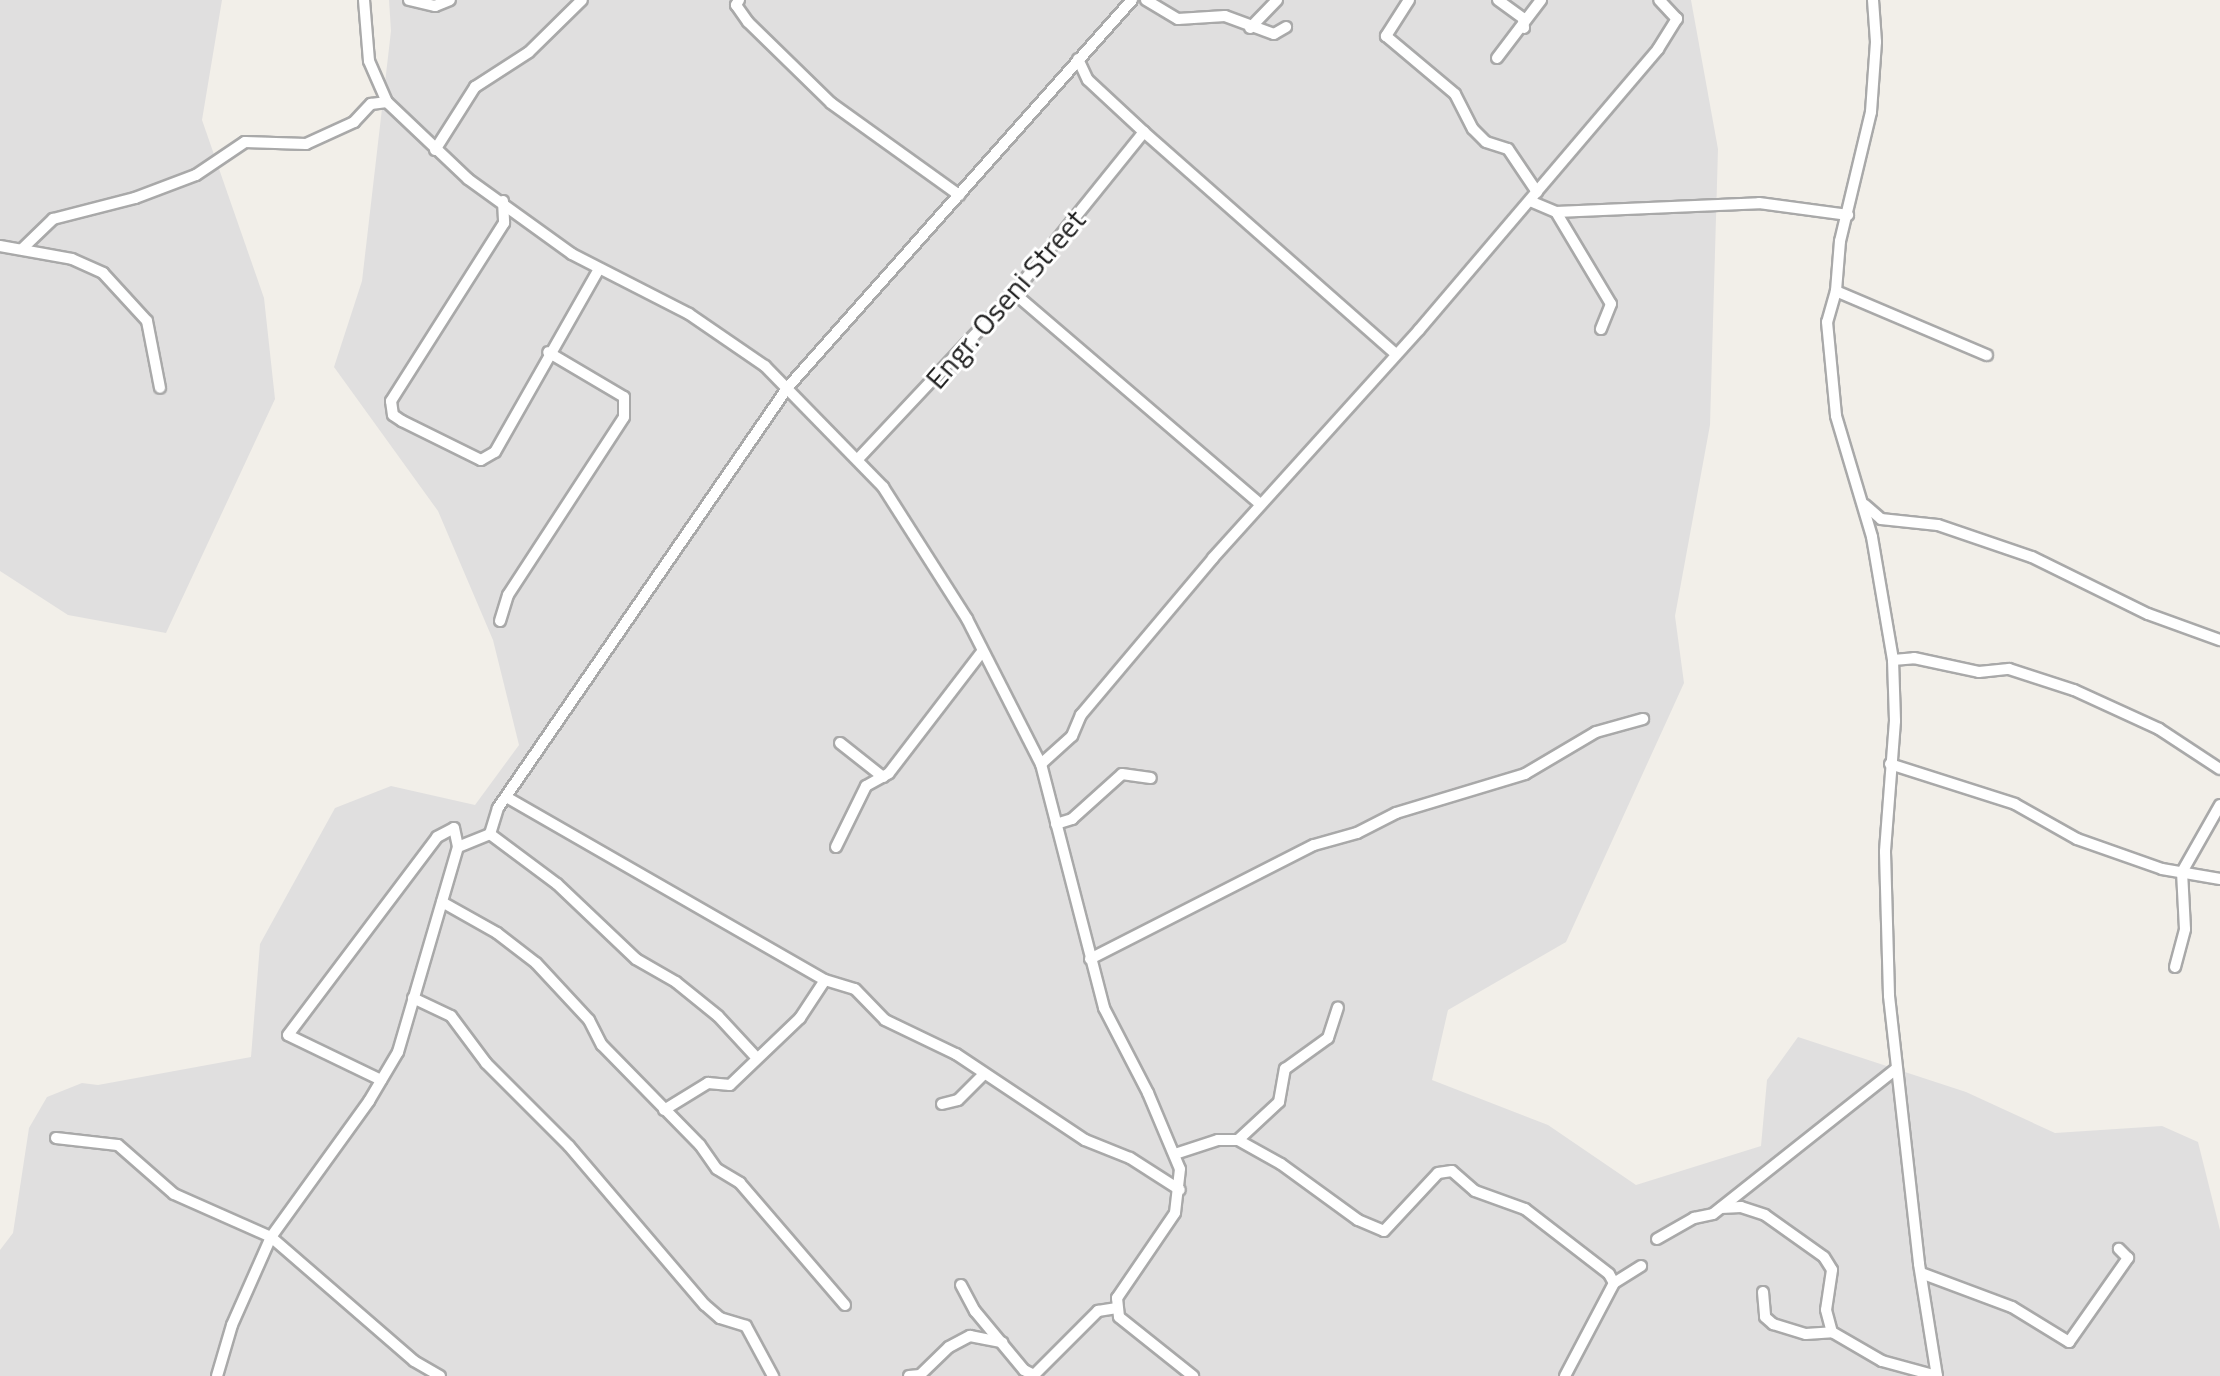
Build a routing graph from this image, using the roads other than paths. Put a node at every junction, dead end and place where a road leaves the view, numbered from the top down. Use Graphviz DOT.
graph roads {
  1 [pos="364,0"];
  2 [pos="409,0"];
  3 [pos="450,0"];
  4 [pos="582,0"];
  5 [pos="739,0"];
  6 [pos="1132,0"];
  7 [pos="1146,0"];
  8 [pos="1277,0"];
  9 [pos="1409,0"];
  10 [pos="1498,0"];
  11 [pos="1541,0"];
  12 [pos="1659,0"];
  13 [pos="1873,0"];
  14 [pos="1286,27"];
  15 [pos="1250,28"];
  16 [pos="1524,28"];
  17 [pos="1497,58"];
  18 [pos="1078,59"];
  19 [pos="387,102"];
  20 [pos="1144,132"];
  21 [pos="435,150"];
  22 [pos="959,195"];
  23 [pos="1533,197"];
  24 [pos="503,201"];
  25 [pos="1556,212"];
  26 [pos="1848,215"];
  27 [pos="0,246"];
  28 [pos="23,248"];
  29 [pos="598,271"];
  30 [pos="1836,291"];
  31 [pos="1014,293"];
  32 [pos="1601,329"];
  33 [pos="548,352"];
  34 [pos="1395,353"];
  35 [pos="1987,355"];
  36 [pos="788,387"];
  37 [pos="160,388"];
  38 [pos="858,459"];
  39 [pos="1260,504"];
  40 [pos="1863,504"];
  41 [pos="500,621"];
  42 [pos="2220,640"];
  43 [pos="982,652"];
  44 [pos="1893,660"];
  45 [pos="1643,719"];
  46 [pos="840,743"];
  47 [pos="1041,764"];
  48 [pos="1890,764"];
  49 [pos="2220,769"];
  50 [pos="883,777"];
  51 [pos="1151,778"];
  52 [pos="508,798"];
  53 [pos="2220,805"];
  54 [pos="1056,824"];
  55 [pos="490,834"];
  56 [pos="458,847"];
  57 [pos="836,847"];
  58 [pos="2182,872"];
  59 [pos="2220,879"];
  60 [pos="442,902"];
  61 [pos="1090,959"];
  62 [pos="2175,967"];
  63 [pos="825,980"];
  64 [pos="413,998"];
  65 [pos="1338,1008"];
  66 [pos="755,1056"];
  67 [pos="1896,1069"];
  68 [pos="983,1075"];
  69 [pos="381,1080"];
  70 [pos="942,1104"];
  71 [pos="664,1110"];
  72 [pos="56,1138"];
  73 [pos="1238,1140"];
  74 [pos="1175,1154"];
  75 [pos="1180,1190"];
  76 [pos="1721,1208"];
  77 [pos="271,1237"];
  78 [pos="1657,1239"];
  79 [pos="2119,1249"];
  80 [pos="1641,1266"];
  81 [pos="1921,1273"];
  82 [pos="1614,1283"];
  83 [pos="961,1285"];
  84 [pos="1763,1292"];
  85 [pos="845,1305"];
  86 [pos="1117,1308"];
  87 [pos="1832,1332"];
  88 [pos="1004,1343"];
  89 [pos="217,1376"];
  90 [pos="440,1376"];
  91 [pos="773,1376"];
  92 [pos="909,1376"];
  93 [pos="1034,1376"];
  94 [pos="1193,1376"];
  95 [pos="1565,1376"];
  96 [pos="1937,1376"];
  1 -- 19 [label="street"];
  2 -- 3 [label="street"];
  4 -- 21 [label="street"];
  5 -- 22 [label="street"];
  6 -- 18 [label="street"];
  7 -- 15 [label="street"];
  8 -- 15 [label="street"];
  9 -- 23 [label="street"];
  10 -- 16 [label="street"];
  11 -- 16 [label="street"];
  12 -- 23 [label="street"];
  13 -- 26 [label="street"];
  14 -- 15 [label="street"];
  16 -- 17 [label="street"];
  18 -- 20 [label="street"];
  18 -- 22 [label="street"];
  19 -- 21 [label="street"];
  19 -- 28 [label="street"];
  20 -- 31 [label="street, Engr. Oseni Street"];
  20 -- 34 [label="street"];
  21 -- 24 [label="street"];
  22 -- 36 [label="street"];
  23 -- 25 [label="street"];
  23 -- 34 [label="street"];
  24 -- 29 [label="street"];
  24 -- 33 [label="street"];
  25 -- 26 [label="street"];
  25 -- 32 [label="street"];
  26 -- 30 [label="street"];
  27 -- 28 [label="street"];
  28 -- 37 [label="street"];
  29 -- 33 [label="street"];
  29 -- 36 [label="street"];
  30 -- 35 [label="street"];
  30 -- 40 [label="street"];
  31 -- 38 [label="street, Engr. Oseni Street"];
  31 -- 39 [label="street"];
  33 -- 41 [label="street"];
  34 -- 39 [label="street"];
  36 -- 38 [label="street"];
  36 -- 52 [label="street"];
  38 -- 43 [label="street"];
  39 -- 47 [label="street"];
  40 -- 42 [label="street"];
  40 -- 44 [label="street"];
  43 -- 47 [label="street"];
  43 -- 50 [label="street"];
  44 -- 48 [label="street"];
  44 -- 49 [label="street"];
  45 -- 61 [label="street"];
  46 -- 50 [label="street"];
  47 -- 54 [label="street"];
  48 -- 58 [label="street"];
  48 -- 67 [label="street"];
  50 -- 57 [label="street"];
  51 -- 54 [label="street"];
  52 -- 55 [label="street"];
  52 -- 63 [label="street"];
  53 -- 58 [label="street"];
  54 -- 61 [label="street"];
  55 -- 56 [label="street"];
  55 -- 66 [label="street"];
  56 -- 60 [label="street"];
  56 -- 69 [label="street"];
  58 -- 59 [label="street"];
  58 -- 62 [label="street"];
  60 -- 64 [label="street"];
  60 -- 71 [label="street"];
  61 -- 74 [label="street"];
  63 -- 66 [label="street"];
  63 -- 68 [label="street"];
  64 -- 69 [label="street"];
  64 -- 91 [label="street"];
  65 -- 73 [label="street"];
  66 -- 71 [label="street"];
  67 -- 76 [label="street"];
  67 -- 81 [label="street"];
  68 -- 70 [label="street"];
  68 -- 75 [label="street"];
  69 -- 77 [label="street"];
  71 -- 85 [label="street"];
  72 -- 77 [label="street"];
  73 -- 74 [label="street"];
  73 -- 82 [label="street"];
  74 -- 75 [label="street"];
  75 -- 86 [label="street"];
  76 -- 78 [label="street"];
  76 -- 87 [label="street"];
  77 -- 89 [label="street"];
  77 -- 90 [label="street"];
  79 -- 81 [label="street"];
  80 -- 82 [label="street"];
  81 -- 96 [label="street"];
  82 -- 95 [label="street"];
  83 -- 88 [label="street"];
  84 -- 87 [label="street"];
  86 -- 93 [label="street"];
  86 -- 94 [label="street"];
  87 -- 96 [label="street"];
  88 -- 92 [label="street"];
  88 -- 93 [label="street"];
}
